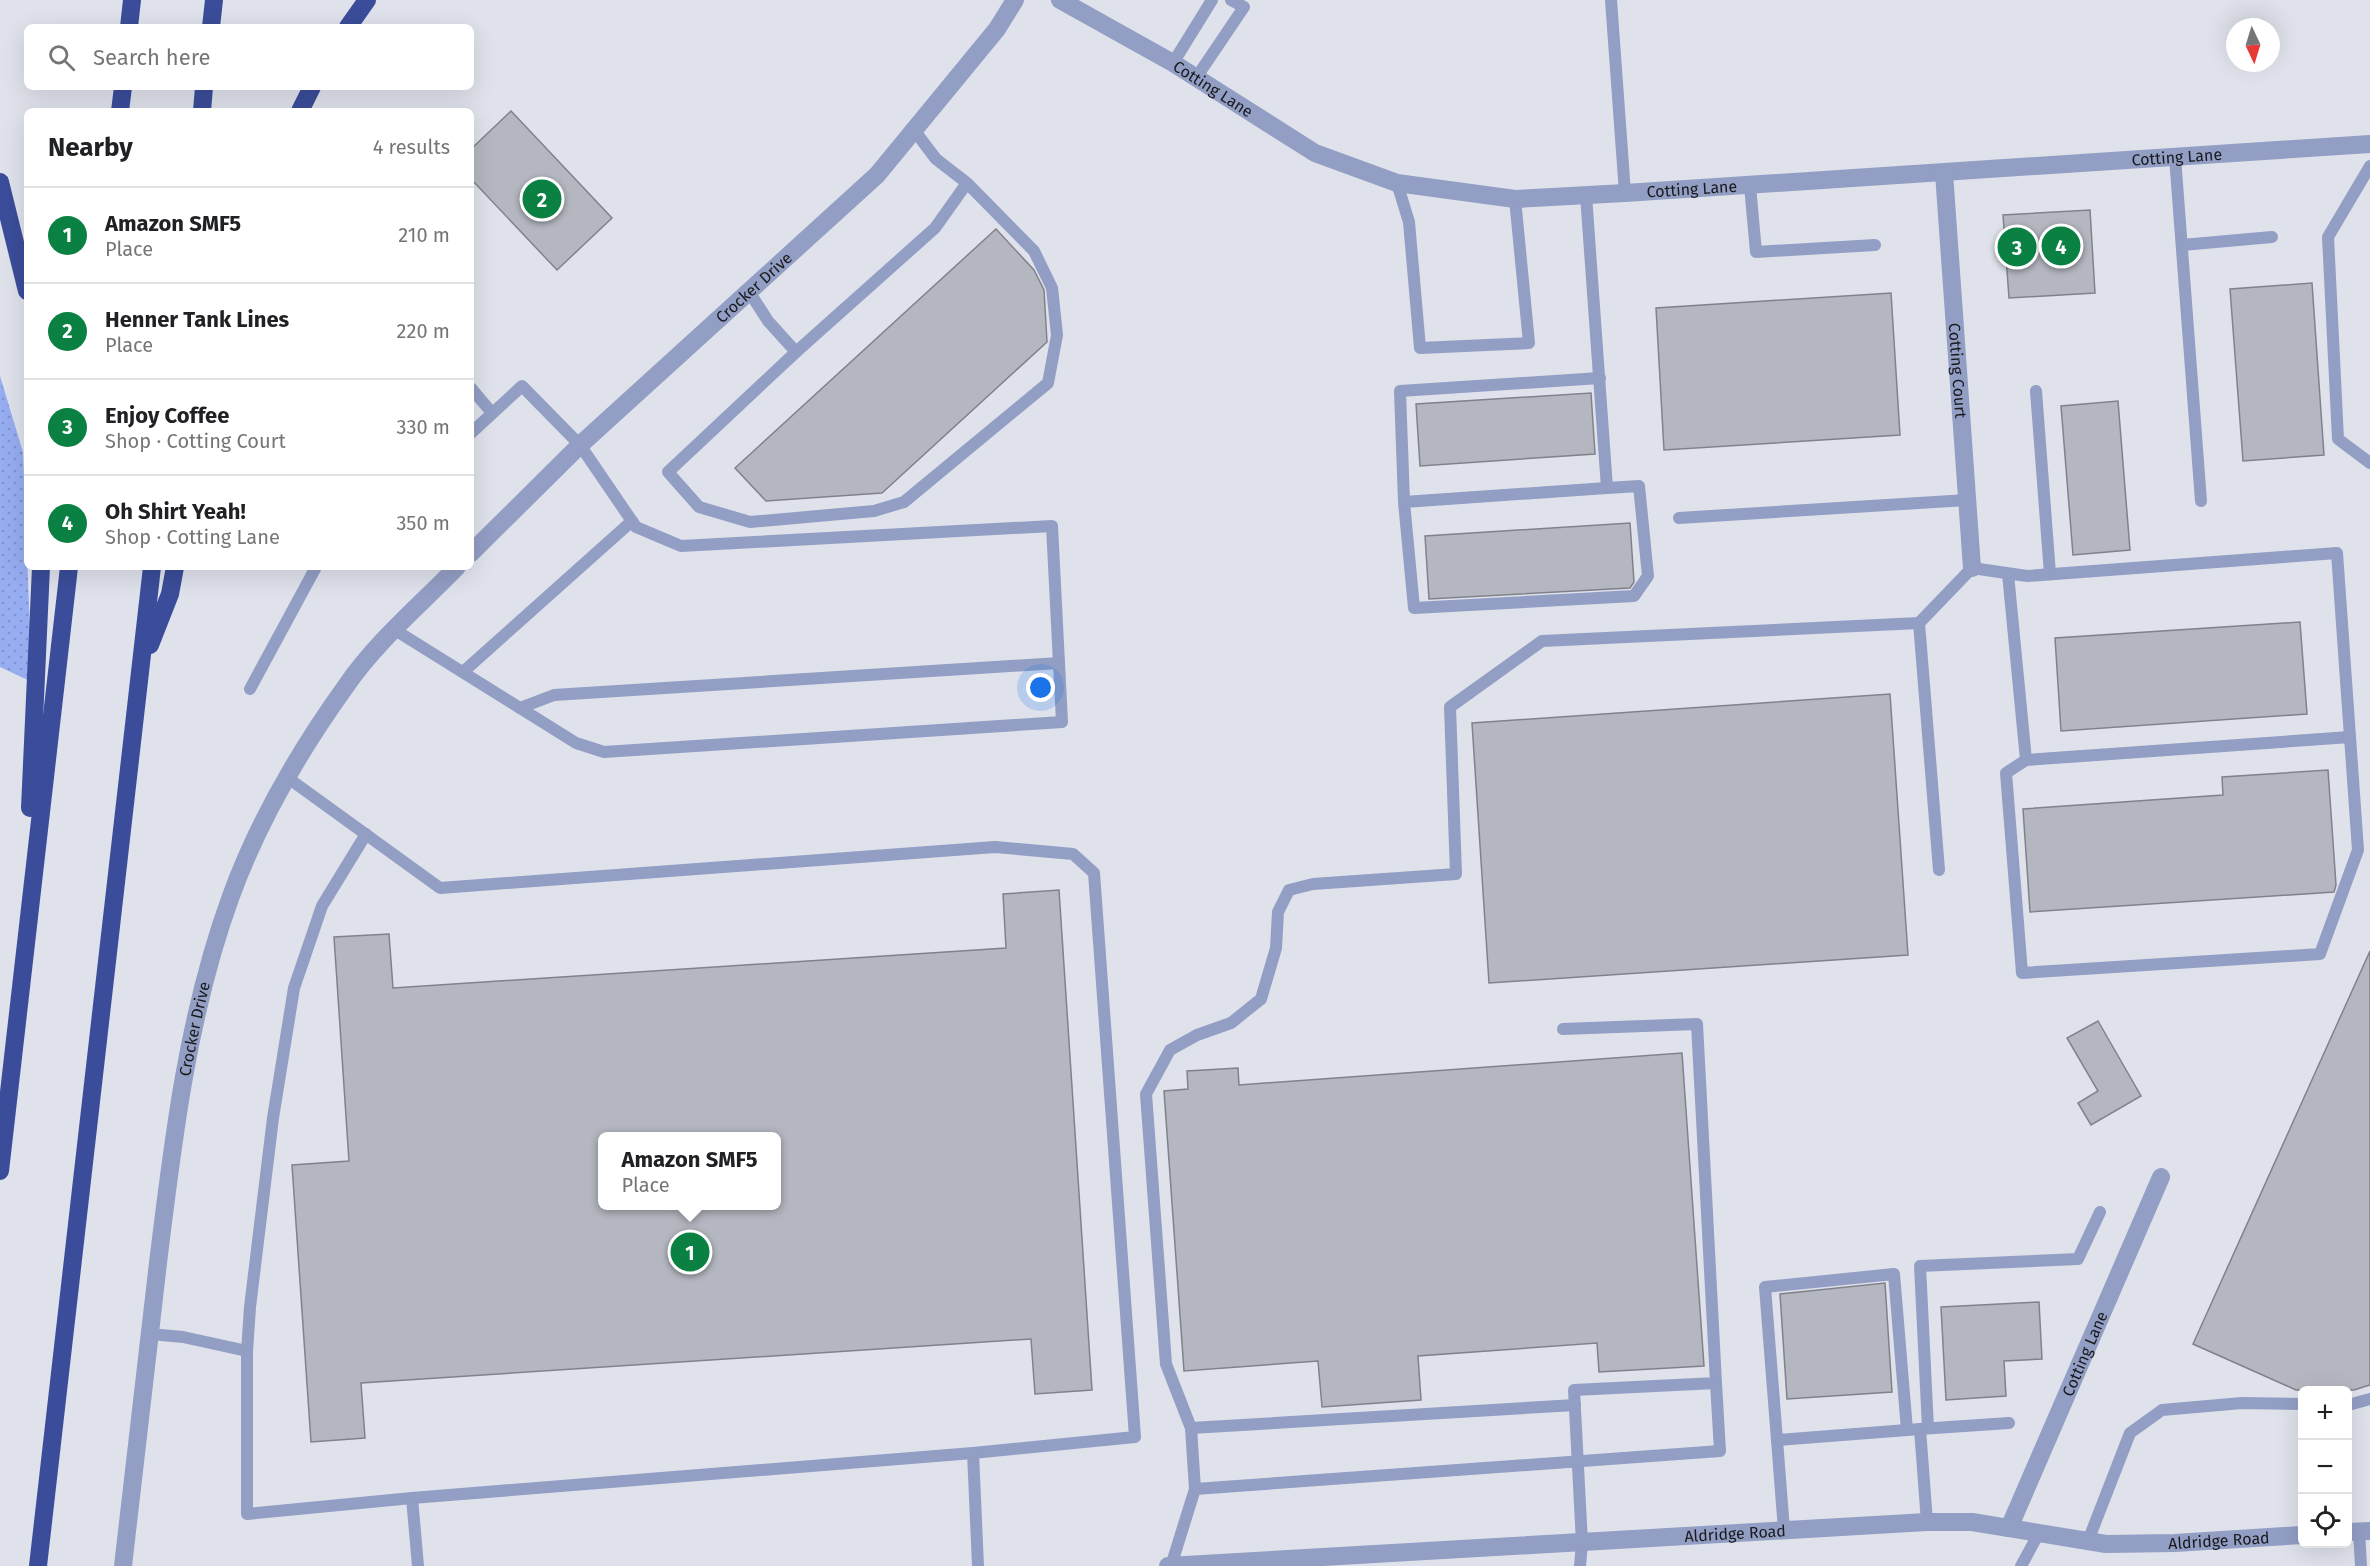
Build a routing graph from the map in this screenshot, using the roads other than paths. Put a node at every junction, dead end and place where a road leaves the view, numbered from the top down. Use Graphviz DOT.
graph roads {
  1 [pos="132,0"];
  2 [pos="214,0"];
  3 [pos="367,0"];
  4 [pos="1060,0"];
  5 [pos="1212,0"];
  6 [pos="1231,0"];
  7 [pos="1611,0"];
  8 [pos="1012,1"];
  9 [pos="1246,3"];
  10 [pos="129,24"];
  11 [pos="211,24"];
  12 [pos="350,24"];
  13 [pos="1173,63"];
  14 [pos="1196,78"];
  15 [pos="123,90"];
  16 [pos="204,90"];
  17 [pos="310,90"];
  18 [pos="120,108"];
  19 [pos="202,108"];
  20 [pos="302,108"];
  21 [pos="914,130"];
  22 [pos="2370,144"];
  23 [pos="2175,157"];
  24 [pos="2370,165"];
  25 [pos="1944,173"];
  26 [pos="0,182"];
  27 [pos="967,183"];
  28 [pos="1397,183"];
  29 [pos="1750,186"];
  30 [pos="1625,193"];
  31 [pos="1586,195"];
  32 [pos="1515,199"];
  33 [pos="2272,237"];
  34 [pos="1875,245"];
  35 [pos="2182,245"];
  36 [pos="24,279"];
  37 [pos="750,292"];
  38 [pos="796,352"];
  39 [pos="1599,378"];
  40 [pos="2036,391"];
  41 [pos="474,392"];
  42 [pos="492,413"];
  43 [pos="474,430"];
  44 [pos="580,445"];
  45 [pos="2370,463"];
  46 [pos="1607,488"];
  47 [pos="1967,500"];
  48 [pos="2201,501"];
  49 [pos="1404,502"];
  50 [pos="1679,518"];
  51 [pos="632,521"];
  52 [pos="474,551"];
  53 [pos="1972,568"];
  54 [pos="41,570"];
  55 [pos="69,570"];
  56 [pos="152,570"];
  57 [pos="174,570"];
  58 [pos="314,570"];
  59 [pos="455,570"];
  60 [pos="2008,574"];
  61 [pos="2050,574"];
  62 [pos="1919,623"];
  63 [pos="395,630"];
  64 [pos="1059,663"];
  65 [pos="141,669"];
  66 [pos="463,672"];
  67 [pos="250,689"];
  68 [pos="520,708"];
  69 [pos="2350,737"];
  70 [pos="2026,760"];
  71 [pos="288,778"];
  72 [pos="366,834"];
  73 [pos="1939,870"];
  74 [pos="23,968"];
  75 [pos="1563,1029"];
  76 [pos="0,1171"];
  77 [pos="2161,1177"];
  78 [pos="2100,1212"];
  79 [pos="150,1334"];
  80 [pos="247,1351"];
  81 [pos="1716,1383"];
  82 [pos="2370,1399"];
  83 [pos="2298,1404"];
  84 [pos="2352,1404"];
  85 [pos="1575,1405"];
  86 [pos="2009,1423"];
  87 [pos="1191,1428"];
  88 [pos="1918,1429"];
  89 [pos="1777,1440"];
  90 [pos="973,1453"];
  91 [pos="1578,1460"];
  92 [pos="1195,1489"];
  93 [pos="412,1498"];
  94 [pos="1927,1521"];
  95 [pos="2009,1528"];
  96 [pos="1784,1530"];
  97 [pos="2359,1531"];
  98 [pos="2039,1533"];
  99 [pos="2298,1535"];
  100 [pos="2088,1541"];
  101 [pos="1582,1544"];
  102 [pos="38,1566"];
  103 [pos="123,1566"];
  104 [pos="418,1566"];
  105 [pos="978,1566"];
  106 [pos="1169,1566"];
  107 [pos="1580,1566"];
  108 [pos="2021,1566"];
  109 [pos="2361,1566"];
  1 -- 10 [label="highway"];
  2 -- 11 [label="highway"];
  3 -- 12 [label="highway"];
  4 -- 13 [label="street, Cotting Lane"];
  5 -- 13 [label="lane"];
  6 -- 9 [label="lane"];
  7 -- 30 [label="lane"];
  8 -- 21 [label="street, Crocker Drive"];
  9 -- 14 [label="lane"];
  13 -- 14 [label="street, Cotting Lane"];
  14 -- 28 [label="street, Cotting Lane"];
  15 -- 18 [label="highway"];
  16 -- 19 [label="highway"];
  17 -- 20 [label="highway"];
  21 -- 27 [label="lane"];
  21 -- 37 [label="street, Crocker Drive"];
  22 -- 23 [label="street, Cotting Lane"];
  23 -- 25 [label="street, Cotting Lane"];
  23 -- 35 [label="lane"];
  24 -- 45 [label="lane"];
  25 -- 29 [label="street, Cotting Lane"];
  25 -- 47 [label="street, Cotting Court"];
  26 -- 36 [label="highway"];
  27 -- 38 [label="lane"];
  27 -- 38 [label="lane"];
  28 -- 32 [label="street, Cotting Lane"];
  28 -- 32 [label="lane"];
  29 -- 30 [label="street, Cotting Lane"];
  29 -- 34 [label="lane"];
  30 -- 31 [label="street, Cotting Lane"];
  31 -- 32 [label="street, Cotting Lane"];
  31 -- 39 [label="lane"];
  33 -- 35 [label="lane"];
  35 -- 48 [label="lane"];
  37 -- 38 [label="lane"];
  37 -- 44 [label="street, Crocker Drive"];
  39 -- 46 [label="lane"];
  39 -- 49 [label="lane"];
  40 -- 61 [label="lane"];
  41 -- 42 [label="lane"];
  42 -- 43 [label="lane"];
  42 -- 44 [label="lane"];
  44 -- 51 [label="lane"];
  44 -- 52 [label="street, Crocker Drive"];
  46 -- 49 [label="lane"];
  46 -- 49 [label="lane"];
  47 -- 50 [label="lane"];
  47 -- 53 [label="street, Cotting Court"];
  51 -- 64 [label="lane"];
  51 -- 66 [label="lane"];
  53 -- 60 [label="lane"];
  53 -- 62 [label="lane"];
  54 -- 74 [label="highway"];
  55 -- 74 [label="highway"];
  56 -- 65 [label="highway"];
  57 -- 65 [label="highway"];
  58 -- 67 [label="lane"];
  59 -- 63 [label="street, Crocker Drive"];
  60 -- 61 [label="lane"];
  60 -- 70 [label="lane"];
  61 -- 69 [label="lane"];
  62 -- 73 [label="lane"];
  62 -- 87 [label="lane"];
  63 -- 66 [label="lane"];
  63 -- 71 [label="street, Crocker Drive"];
  64 -- 68 [label="lane"];
  64 -- 68 [label="lane"];
  65 -- 102 [label="highway"];
  66 -- 68 [label="lane"];
  69 -- 70 [label="lane"];
  69 -- 70 [label="lane"];
  71 -- 72 [label="lane"];
  71 -- 79 [label="street, Crocker Drive"];
  72 -- 80 [label="lane"];
  72 -- 90 [label="lane"];
  74 -- 76 [label="highway"];
  75 -- 81 [label="lane"];
  77 -- 95 [label="street, Cotting Lane"];
  78 -- 88 [label="lane"];
  79 -- 80 [label="lane"];
  79 -- 103 [label="street, Crocker Drive"];
  80 -- 93 [label="lane"];
  81 -- 85 [label="lane"];
  81 -- 91 [label="lane"];
  82 -- 84 [label="lane"];
  83 -- 100 [label="lane"];
  85 -- 87 [label="lane"];
  85 -- 91 [label="lane"];
  86 -- 88 [label="lane"];
  87 -- 92 [label="lane"];
  88 -- 89 [label="lane"];
  88 -- 89 [label="lane"];
  88 -- 94 [label="lane"];
  89 -- 96 [label="lane"];
  90 -- 93 [label="lane"];
  90 -- 105 [label="lane"];
  91 -- 92 [label="lane"];
  91 -- 101 [label="lane"];
  92 -- 106 [label="lane"];
  93 -- 104 [label="lane"];
  94 -- 95 [label="street, Aldridge Road"];
  94 -- 96 [label="street, Aldridge Road"];
  95 -- 98 [label="street, Aldridge Road"];
  96 -- 101 [label="street, Aldridge Road"];
  97 -- 109 [label="lane"];
  98 -- 100 [label="street, Aldridge Road"];
  98 -- 108 [label="lane"];
  99 -- 100 [label="street, Aldridge Road"];
  101 -- 106 [label="street, Aldridge Road"];
  101 -- 107 [label="lane"];
}
